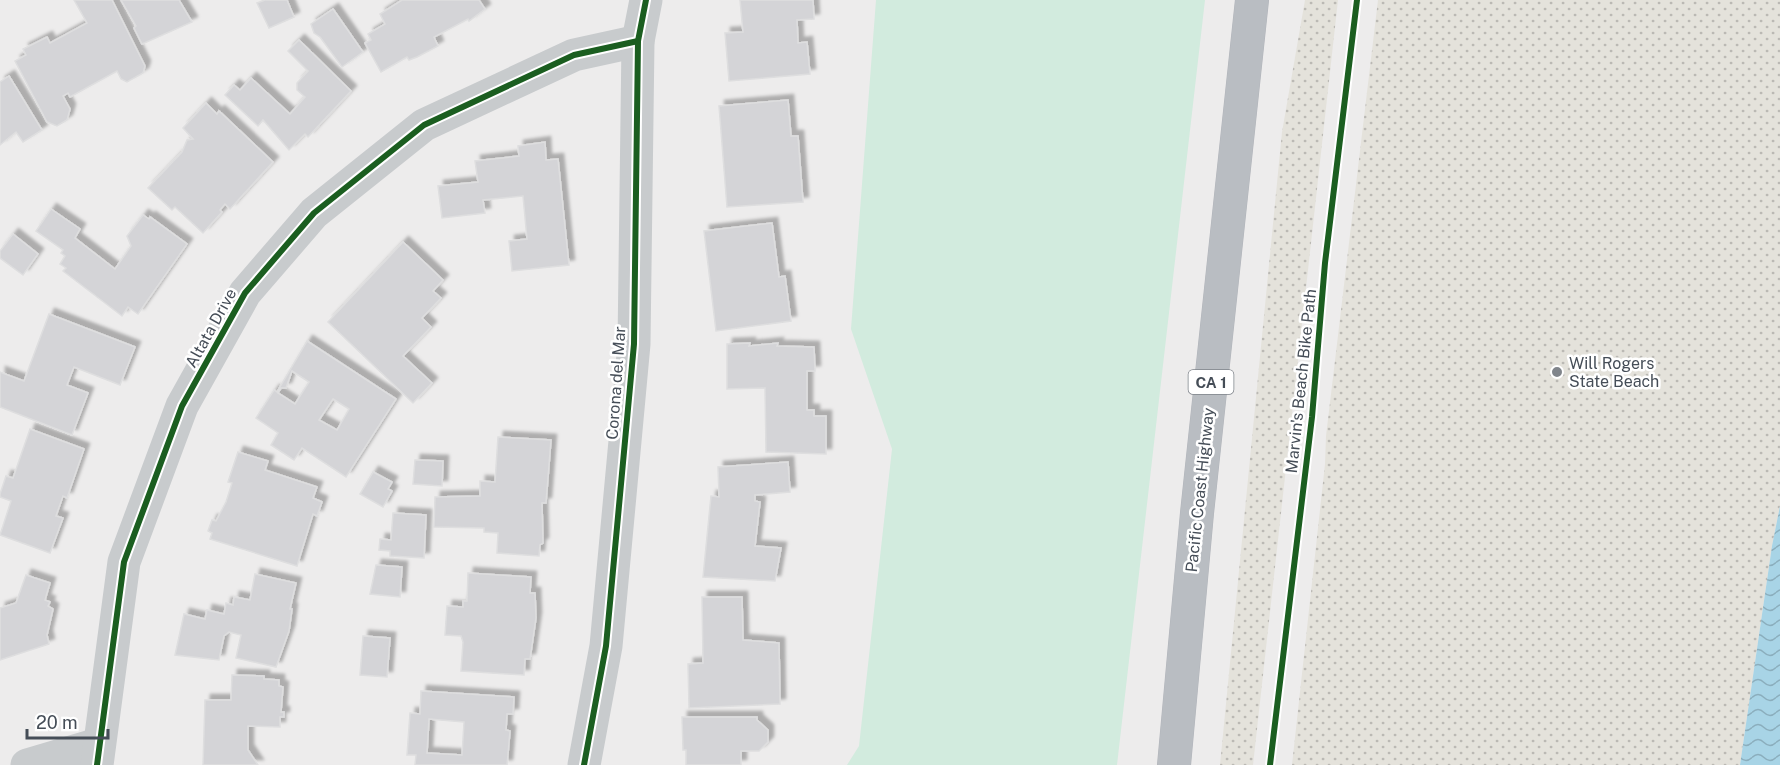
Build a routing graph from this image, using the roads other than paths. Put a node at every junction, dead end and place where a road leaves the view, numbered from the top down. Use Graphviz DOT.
graph roads {
  1 [pos="646,0"];
  2 [pos="1252,0"];
  3 [pos="638,41"];
  4 [pos="98,754"];
  5 [pos="27,765"];
  6 [pos="584,765"];
  7 [pos="1174,765"];
  1 -- 3 [label="street, Corona del Mar"];
  2 -- 7 [label="highway, Pacific Coast Highway / CA 1"];
  3 -- 4 [label="street, Altata Drive"];
  3 -- 6 [label="street, Corona del Mar"];
  4 -- 5 [label="street"];
}
